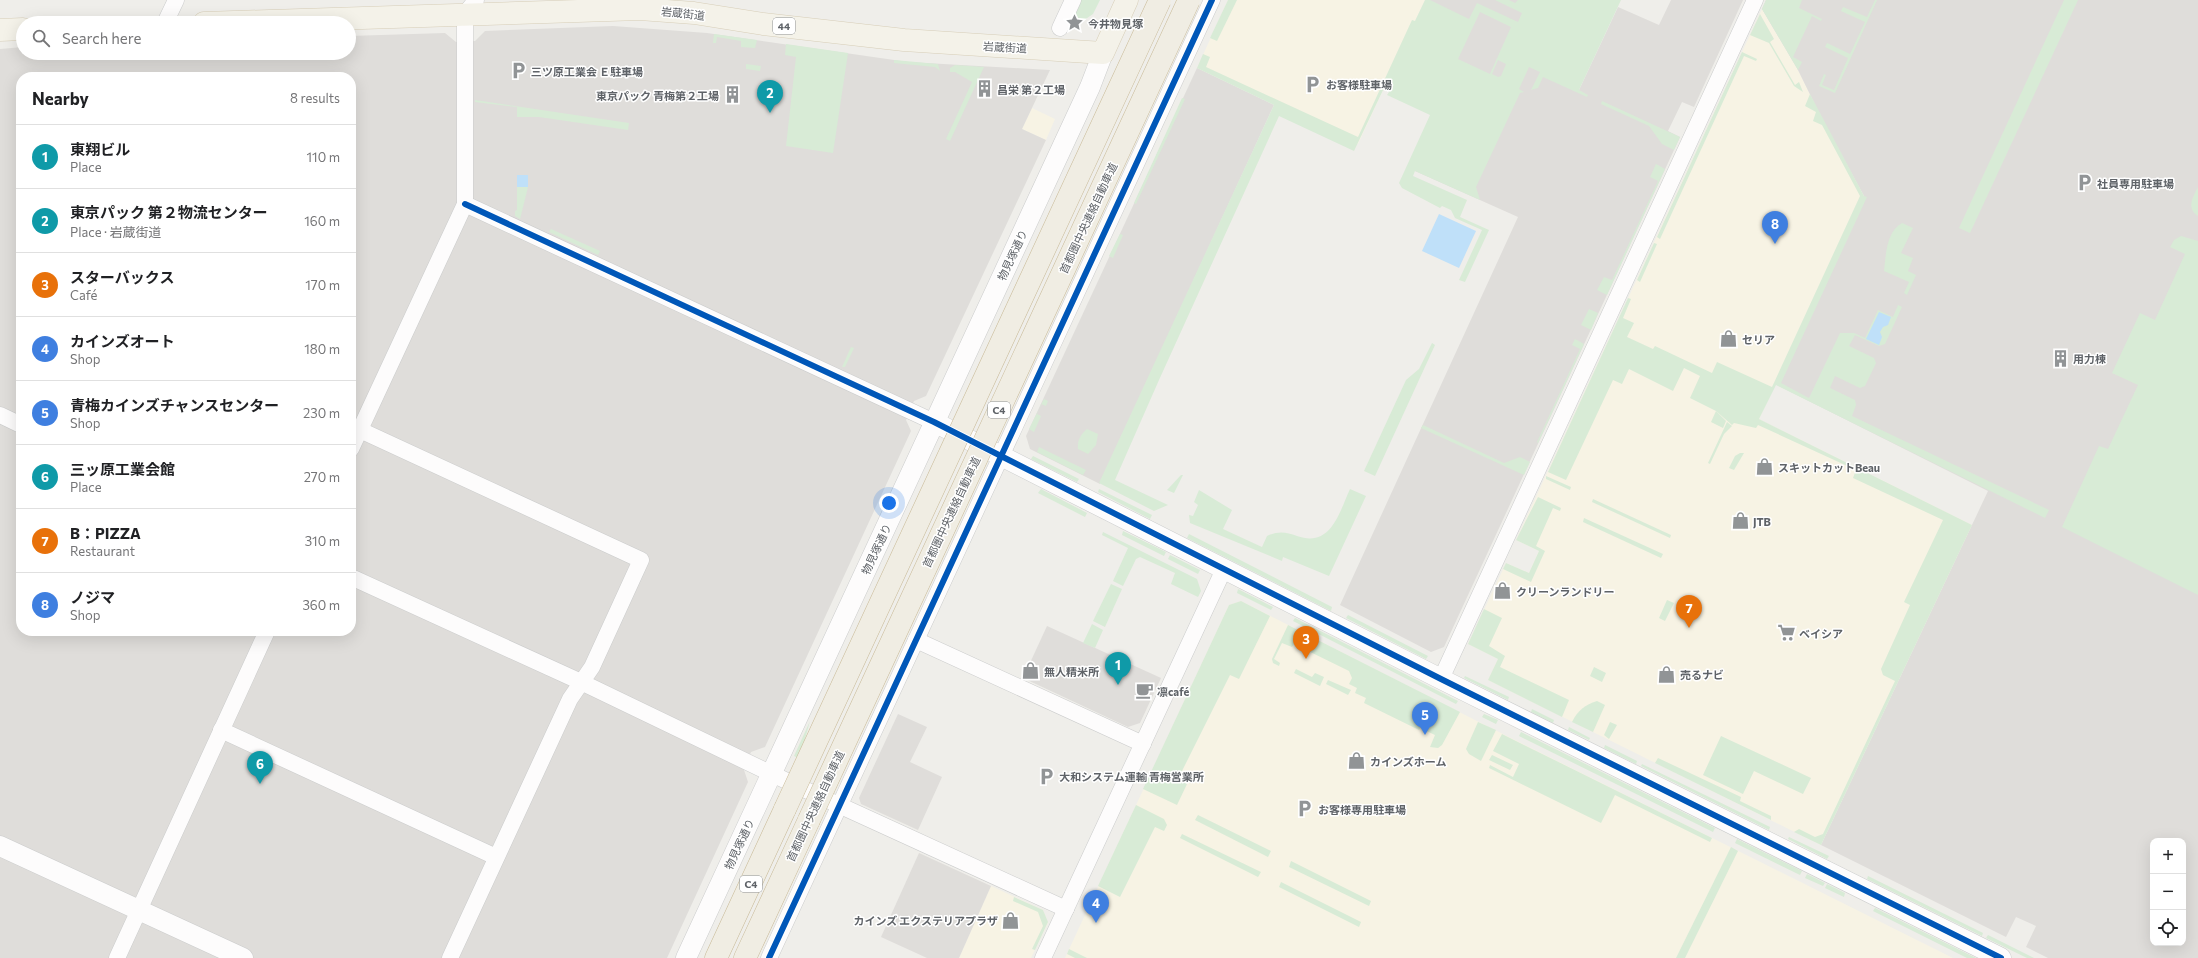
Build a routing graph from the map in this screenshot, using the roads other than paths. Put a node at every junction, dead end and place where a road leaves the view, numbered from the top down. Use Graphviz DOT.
graph roads {
  1 [pos="176,0"];
  2 [pos="1073,0"];
  3 [pos="1127,0"];
  4 [pos="1160,0"];
  5 [pos="1188,0"];
  6 [pos="1212,0"];
  7 [pos="1755,0"];
  8 [pos="470,7"];
  9 [pos="168,16"];
  10 [pos="320,16"];
  11 [pos="1060,28"];
  12 [pos="16,29"];
  13 [pos="0,30"];
  14 [pos="1102,53"];
  15 [pos="465,204"];
  16 [pos="0,415"];
  17 [pos="934,422"];
  18 [pos="16,423"];
  19 [pos="360,430"];
  20 [pos="356,438"];
  21 [pos="1000,456"];
  22 [pos="1224,569"];
  23 [pos="356,579"];
  24 [pos="265,636"];
  25 [pos="916,640"];
  26 [pos="1441,679"];
  27 [pos="581,682"];
  28 [pos="221,730"];
  29 [pos="1143,744"];
  30 [pos="772,773"];
  31 [pos="839,805"];
  32 [pos="0,846"];
  33 [pos="496,857"];
  34 [pos="1066,909"];
  35 [pos="139,910"];
  36 [pos="116,958"];
  37 [pos="243,958"];
  38 [pos="450,958"];
  39 [pos="686,958"];
  40 [pos="716,958"];
  41 [pos="745,958"];
  42 [pos="769,958"];
  43 [pos="1043,958"];
  44 [pos="2002,958"];
  1 -- 9 [label="street"];
  2 -- 11 [label="street"];
  3 -- 14 [label="main road"];
  4 -- 40 [label="highway, C4, bridge"];
  5 -- 41 [label="highway, 首都圏中央連絡自動車道 / C4, bridge"];
  6 -- 21 [label="street"];
  7 -- 26 [label="street"];
  8 -- 10 [label="main road, 岩蔵街道 / 44"];
  8 -- 14 [label="main road, 岩蔵街道 / 44"];
  8 -- 15 [label="street"];
  12 -- 13 [label="main road"];
  14 -- 17 [label="street, 物見塚通り"];
  15 -- 17 [label="street"];
  15 -- 19 [label="street"];
  16 -- 18 [label="street"];
  17 -- 21 [label="street"];
  17 -- 30 [label="street, 物見塚通り"];
  19 -- 20 [label="street"];
  19 -- 27 [label="street"];
  21 -- 22 [label="street"];
  21 -- 25 [label="street"];
  22 -- 26 [label="street"];
  22 -- 29 [label="street"];
  23 -- 27 [label="street"];
  24 -- 28 [label="street"];
  25 -- 29 [label="street"];
  25 -- 31 [label="street"];
  26 -- 44 [label="street"];
  27 -- 30 [label="street"];
  27 -- 33 [label="street"];
  28 -- 33 [label="street"];
  28 -- 35 [label="street"];
  29 -- 34 [label="street"];
  30 -- 31 [label="street"];
  30 -- 39 [label="street, 物見塚通り"];
  31 -- 34 [label="street"];
  31 -- 42 [label="street"];
  32 -- 35 [label="street"];
  33 -- 38 [label="street"];
  34 -- 43 [label="street"];
  35 -- 36 [label="street"];
  35 -- 37 [label="street"];
}
